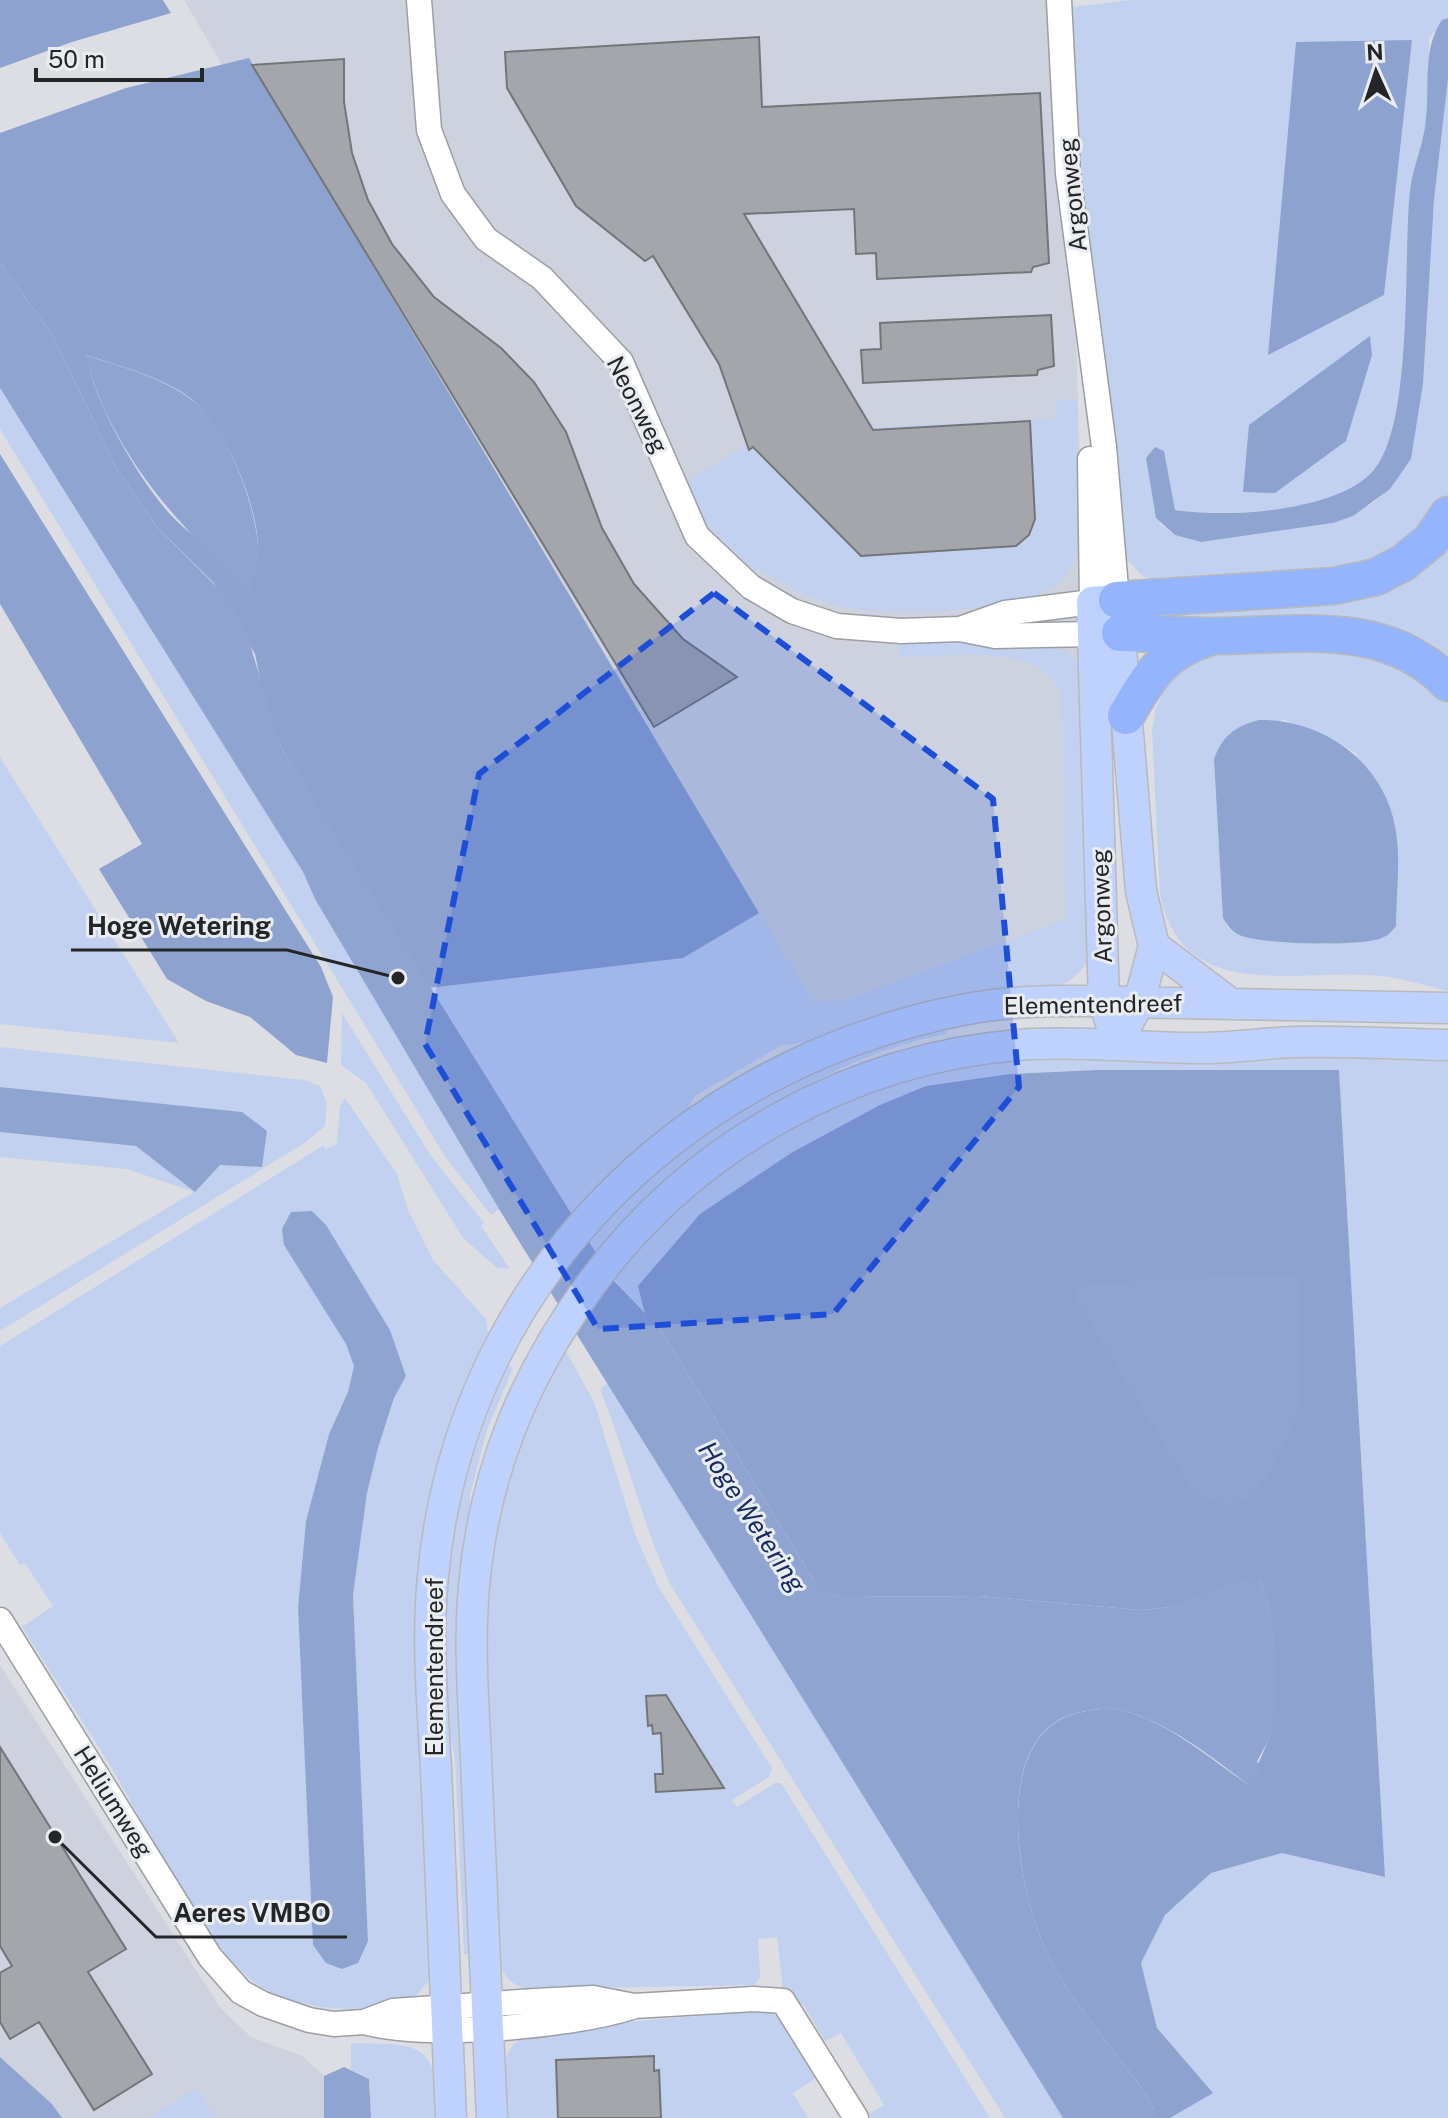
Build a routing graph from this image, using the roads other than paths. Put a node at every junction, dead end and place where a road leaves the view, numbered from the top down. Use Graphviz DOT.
graph roads {
  1 [pos="419,0"];
  2 [pos="1059,0"];
  3 [pos="1448,515"];
  4 [pos="1106,617"];
  5 [pos="1213,636"];
  6 [pos="1448,683"];
  7 [pos="1126,716"];
  8 [pos="1154,946"];
  9 [pos="1104,1001"];
  10 [pos="1139,1002"];
  11 [pos="1231,1004"];
  12 [pos="1448,1008"];
  13 [pos="1117,1043"];
  14 [pos="1448,1045"];
  15 [pos="2,1629"];
  16 [pos="486,2016"];
  17 [pos="446,2018"];
  18 [pos="451,2118"];
  19 [pos="492,2118"];
  20 [pos="856,2118"];
  1 -- 4 [label="street, Neonweg"];
  2 -- 4 [label="street, Argonweg"];
  3 -- 4 [label="highway"];
  4 -- 5 [label="highway"];
  4 -- 7 [label="main road, Argonweg"];
  4 -- 9 [label="main road, Argonweg"];
  5 -- 6 [label="highway"];
  5 -- 7 [label="highway"];
  7 -- 8 [label="main road, Argonweg"];
  8 -- 10 [label="main road, Argonweg"];
  8 -- 11 [label="main road"];
  9 -- 10 [label="main road, Elementendreef"];
  9 -- 13 [label="main road, Argonweg"];
  9 -- 17 [label="main road, Elementendreef"];
  10 -- 11 [label="main road, Elementendreef"];
  10 -- 13 [label="main road, Argonweg"];
  11 -- 12 [label="main road, Elementendreef"];
  13 -- 14 [label="main road, Elementendreef"];
  13 -- 16 [label="main road, Elementendreef"];
  15 -- 17 [label="street, Heliumweg"];
  16 -- 17 [label="street, Heliumweg"];
  16 -- 19 [label="main road, Elementendreef"];
  16 -- 20 [label="street, Heliumweg"];
  17 -- 18 [label="main road, Elementendreef"];
}
